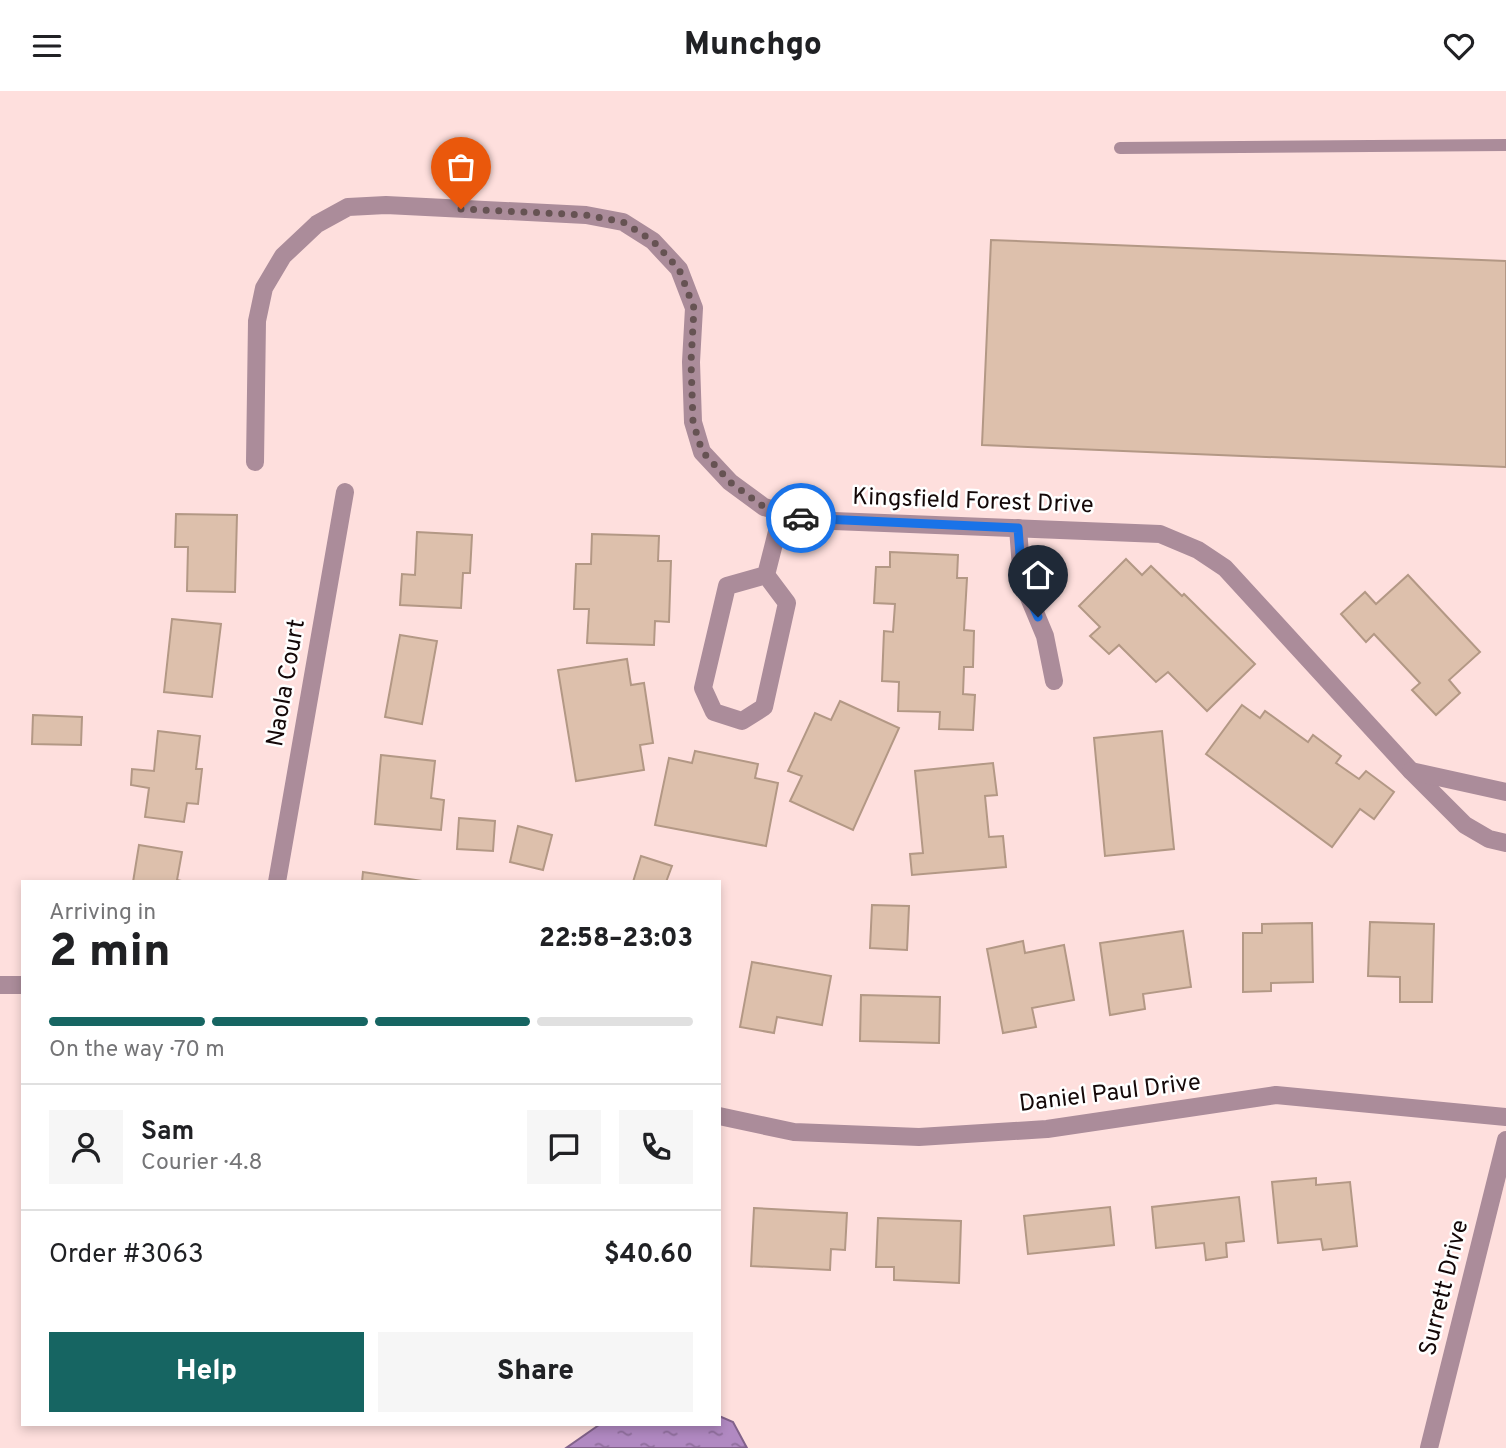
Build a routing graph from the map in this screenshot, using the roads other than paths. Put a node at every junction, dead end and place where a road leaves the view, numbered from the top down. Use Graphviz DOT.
graph roads {
  1 [pos="1506,145"];
  2 [pos="1120,148"];
  3 [pos="255,462"];
  4 [pos="345,492"];
  5 [pos="782,512"];
  6 [pos="1018,528"];
  7 [pos="766,575"];
  8 [pos="1054,681"];
  9 [pos="1411,771"];
  10 [pos="1506,792"];
  11 [pos="1506,843"];
  12 [pos="277,880"];
  13 [pos="0,985"];
  14 [pos="21,985"];
  15 [pos="721,1116"];
  16 [pos="1506,1117"];
  17 [pos="1506,1140"];
  18 [pos="1429,1448"];
  1 -- 2 [label="lane"];
  3 -- 5 [label="street, Kingsfield Forest Drive"];
  4 -- 12 [label="street, Naola Court"];
  5 -- 6 [label="street, Kingsfield Forest Drive"];
  5 -- 7 [label="street"];
  6 -- 8 [label="street"];
  6 -- 9 [label="street, Kingsfield Forest Drive"];
  7 -- 7 [label="street"];
  9 -- 10 [label="street"];
  9 -- 11 [label="street, Kingsfield Forest Drive"];
  13 -- 14 [label="street"];
  15 -- 16 [label="street, Daniel Paul Drive"];
  17 -- 18 [label="street, Surrett Drive"];
}
